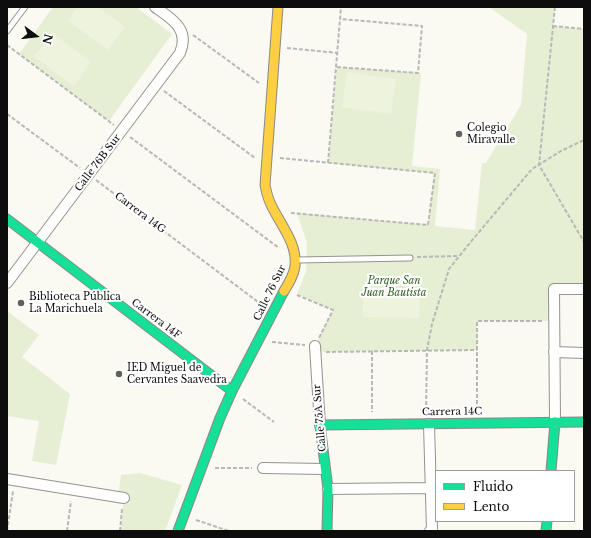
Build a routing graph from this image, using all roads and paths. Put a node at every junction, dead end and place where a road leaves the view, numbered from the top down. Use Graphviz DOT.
graph roads {
  1 [pos="25,7"];
  2 [pos="155,7"];
  3 [pos="278,7"];
  4 [pos="341,7"];
  5 [pos="554,7"];
  6 [pos="340,19"];
  7 [pos="176,23"];
  8 [pos="553,26"];
  9 [pos="584,29"];
  10 [pos="7,31"];
  11 [pos="7,45"];
  12 [pos="275,47"];
  13 [pos="338,53"];
  14 [pos="336,67"];
  15 [pos="156,85"];
  16 [pos="272,92"];
  17 [pos="7,114"];
  18 [pos="122,131"];
  19 [pos="584,140"];
  20 [pos="266,162"];
  21 [pos="328,163"];
  22 [pos="539,165"];
  23 [pos="89,175"];
  24 [pos="274,211"];
  25 [pos="7,219"];
  26 [pos="38,242"];
  27 [pos="584,242"];
  28 [pos="459,256"];
  29 [pos="410,258"];
  30 [pos="296,260"];
  31 [pos="7,283"];
  32 [pos="584,289"];
  33 [pos="285,290"];
  34 [pos="273,313"];
  35 [pos="554,321"];
  36 [pos="259,340"];
  37 [pos="315,349"];
  38 [pos="427,350"];
  39 [pos="477,350"];
  40 [pos="372,351"];
  41 [pos="554,352"];
  42 [pos="584,353"];
  43 [pos="232,391"];
  44 [pos="274,422"];
  45 [pos="555,422"];
  46 [pos="584,422"];
  47 [pos="478,423"];
  48 [pos="372,424"];
  49 [pos="427,424"];
  50 [pos="320,425"];
  51 [pos="202,468"];
  52 [pos="263,468"];
  53 [pos="325,469"];
  54 [pos="551,470"];
  55 [pos="11,480"];
  56 [pos="328,489"];
  57 [pos="73,490"];
  58 [pos="433,491"];
  59 [pos="124,498"];
  60 [pos="184,516"];
  61 [pos="7,531"];
  62 [pos="67,531"];
  63 [pos="120,531"];
  64 [pos="178,531"];
  65 [pos="229,531"];
  66 [pos="327,531"];
  67 [pos="431,531"];
  1 -- 10 [label="lane"];
  2 -- 7 [label="street"];
  3 -- 12 [label="street, Calle 76 Sur"];
  4 -- 6 [label="path"];
  5 -- 8 [label="path"];
  6 -- 13 [label="path"];
  6 -- 14 [label="path"];
  7 -- 15 [label="street, Calle 76B Sur"];
  7 -- 16 [label="path"];
  8 -- 9 [label="path"];
  8 -- 22 [label="path"];
  11 -- 18 [label="path"];
  12 -- 13 [label="path"];
  12 -- 16 [label="street, Calle 76 Sur"];
  13 -- 14 [label="path"];
  14 -- 21 [label="path"];
  15 -- 18 [label="street, Calle 76B Sur"];
  15 -- 20 [label="path"];
  16 -- 20 [label="street, Calle 76 Sur"];
  17 -- 23 [label="path, Carrera 14G"];
  18 -- 23 [label="street, Calle 76B Sur"];
  18 -- 30 [label="path"];
  19 -- 22 [label="path"];
  20 -- 21 [label="path"];
  20 -- 24 [label="street, Calle 76 Sur"];
  21 -- 24 [label="path"];
  22 -- 27 [label="path"];
  22 -- 28 [label="path"];
  23 -- 26 [label="street, Calle 76B Sur"];
  23 -- 34 [label="path, Carrera 14G"];
  24 -- 30 [label="street, Calle 76 Sur"];
  25 -- 26 [label="street, Carrera 14F"];
  26 -- 31 [label="street, Calle 76B Sur"];
  26 -- 43 [label="street, Carrera 14F"];
  28 -- 29 [label="path"];
  28 -- 38 [label="path"];
  29 -- 30 [label="lane"];
  30 -- 33 [label="street, Calle 76 Sur"];
  32 -- 35 [label="street"];
  33 -- 34 [label="street, Calle 76 Sur"];
  33 -- 37 [label="path"];
  34 -- 36 [label="street, Calle 76 Sur"];
  35 -- 39 [label="path"];
  35 -- 41 [label="street"];
  36 -- 37 [label="path"];
  36 -- 43 [label="street, Calle 76 Sur"];
  37 -- 40 [label="path"];
  37 -- 50 [label="street, Calle 75A Sur"];
  38 -- 39 [label="path"];
  38 -- 40 [label="path"];
  38 -- 49 [label="path"];
  39 -- 47 [label="path"];
  40 -- 48 [label="path"];
  41 -- 42 [label="street"];
  41 -- 45 [label="street"];
  43 -- 44 [label="path"];
  43 -- 51 [label="street, Calle 76 Sur"];
  45 -- 46 [label="street, Carrera 14C"];
  45 -- 47 [label="street, Carrera 14C"];
  45 -- 54 [label="street"];
  47 -- 49 [label="street, Carrera 14C"];
  48 -- 49 [label="street, Carrera 14C"];
  48 -- 50 [label="street, Carrera 14C"];
  49 -- 58 [label="street"];
  50 -- 53 [label="street, Calle 75A Sur"];
  51 -- 52 [label="path"];
  51 -- 60 [label="street, Calle 76 Sur"];
  52 -- 53 [label="street"];
  53 -- 56 [label="street, Calle 75A Sur"];
  55 -- 57 [label="street"];
  55 -- 61 [label="path"];
  56 -- 58 [label="street"];
  56 -- 66 [label="street, Calle 75A Sur"];
  57 -- 59 [label="street"];
  57 -- 62 [label="path"];
  58 -- 67 [label="street"];
  59 -- 63 [label="path"];
  60 -- 64 [label="street, Calle 76 Sur"];
  60 -- 65 [label="path"];
}
